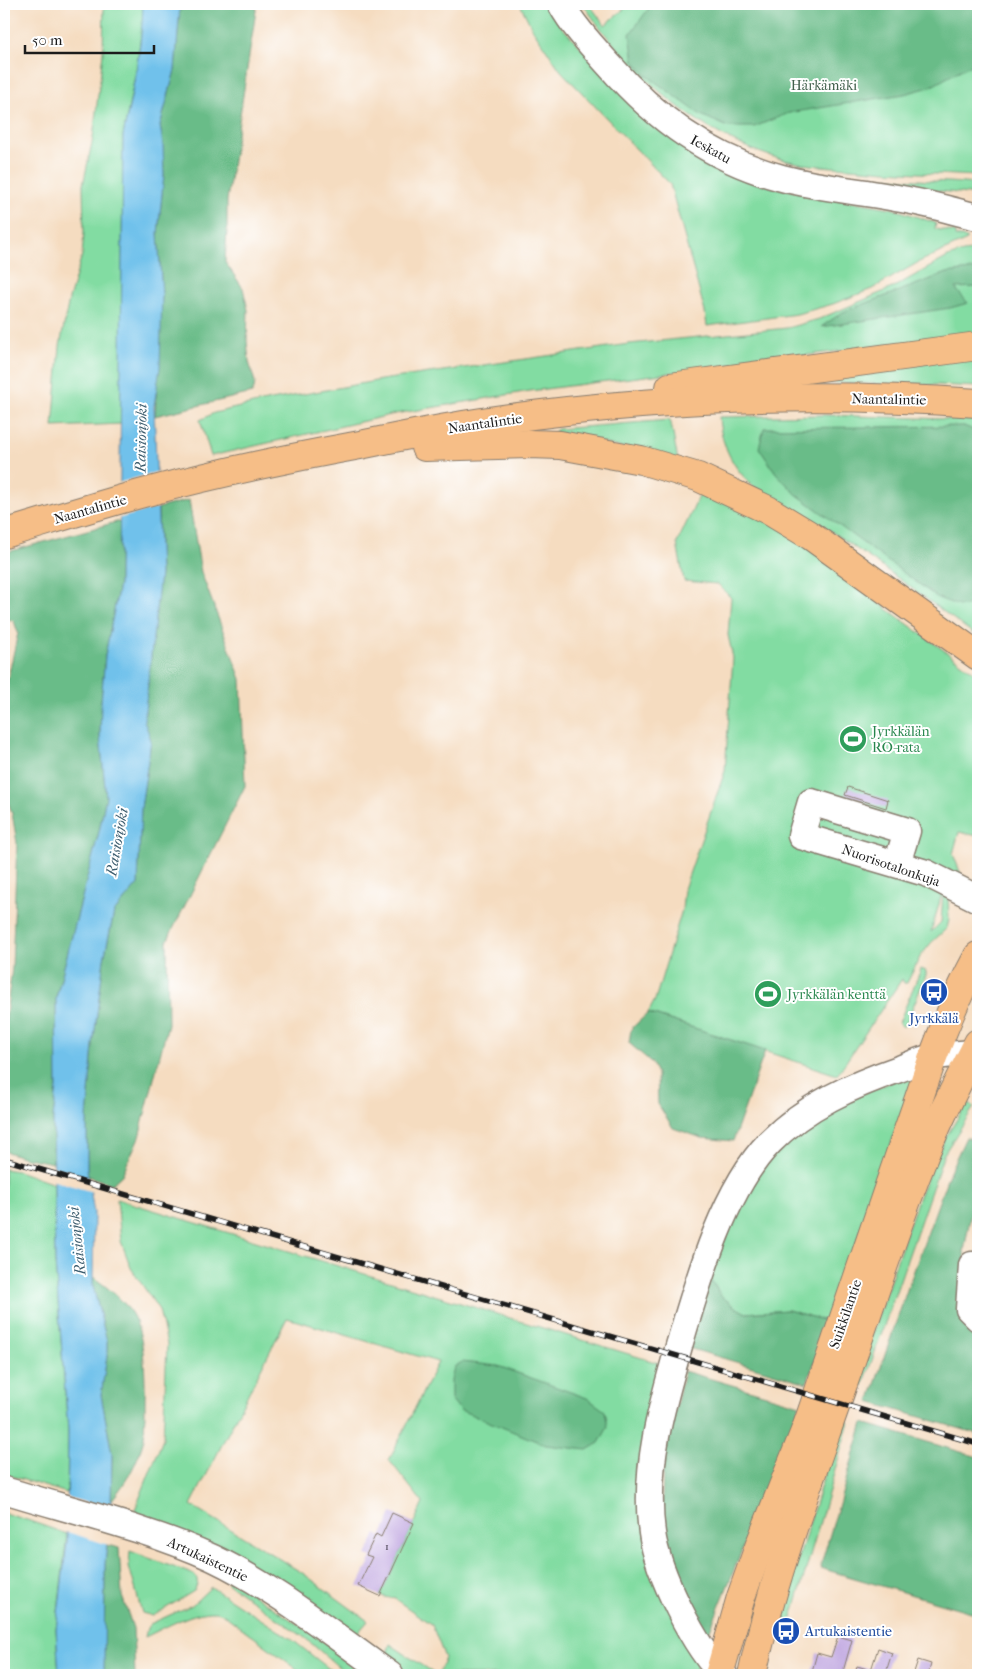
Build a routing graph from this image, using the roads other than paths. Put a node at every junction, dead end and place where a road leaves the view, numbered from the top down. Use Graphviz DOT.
graph roads {
  1 [pos="561,4"];
  2 [pos="913,201"];
  3 [pos="978,202"];
  4 [pos="978,217"];
  5 [pos="978,346"];
  6 [pos="978,403"];
  7 [pos="517,418"];
  8 [pos="311,454"];
  9 [pos="4,534"];
  10 [pos="978,656"];
  11 [pos="897,864"];
  12 [pos="978,899"];
  13 [pos="978,956"];
  14 [pos="976,1048"];
  15 [pos="933,1057"];
  16 [pos="978,1267"];
  17 [pos="978,1318"];
  18 [pos="4,1490"];
  19 [pos="721,1674"];
  20 [pos="390,1675"];
  21 [pos="752,1675"];
  1 -- 2 [label="street, Ieskatu"];
  2 -- 3 [label="street, Ieskatu"];
  2 -- 4 [label="street, Ieskatu"];
  5 -- 7 [label="main road"];
  6 -- 7 [label="main road, Naantalintie"];
  7 -- 8 [label="main road, Naantalintie"];
  8 -- 9 [label="main road, Naantalintie"];
  8 -- 10 [label="main road"];
  11 -- 11 [label="street, Nuorisotalonkuja"];
  11 -- 12 [label="street, Nuorisotalonkuja"];
  13 -- 15 [label="main road, Suikkilantie"];
  14 -- 15 [label="street"];
  14 -- 21 [label="main road, Suikkilantie"];
  15 -- 19 [label="main road, Suikkilantie"];
  15 -- 19 [label="street"];
  16 -- 17 [label="street"];
  18 -- 20 [label="street, Artukaistentie"];
}
